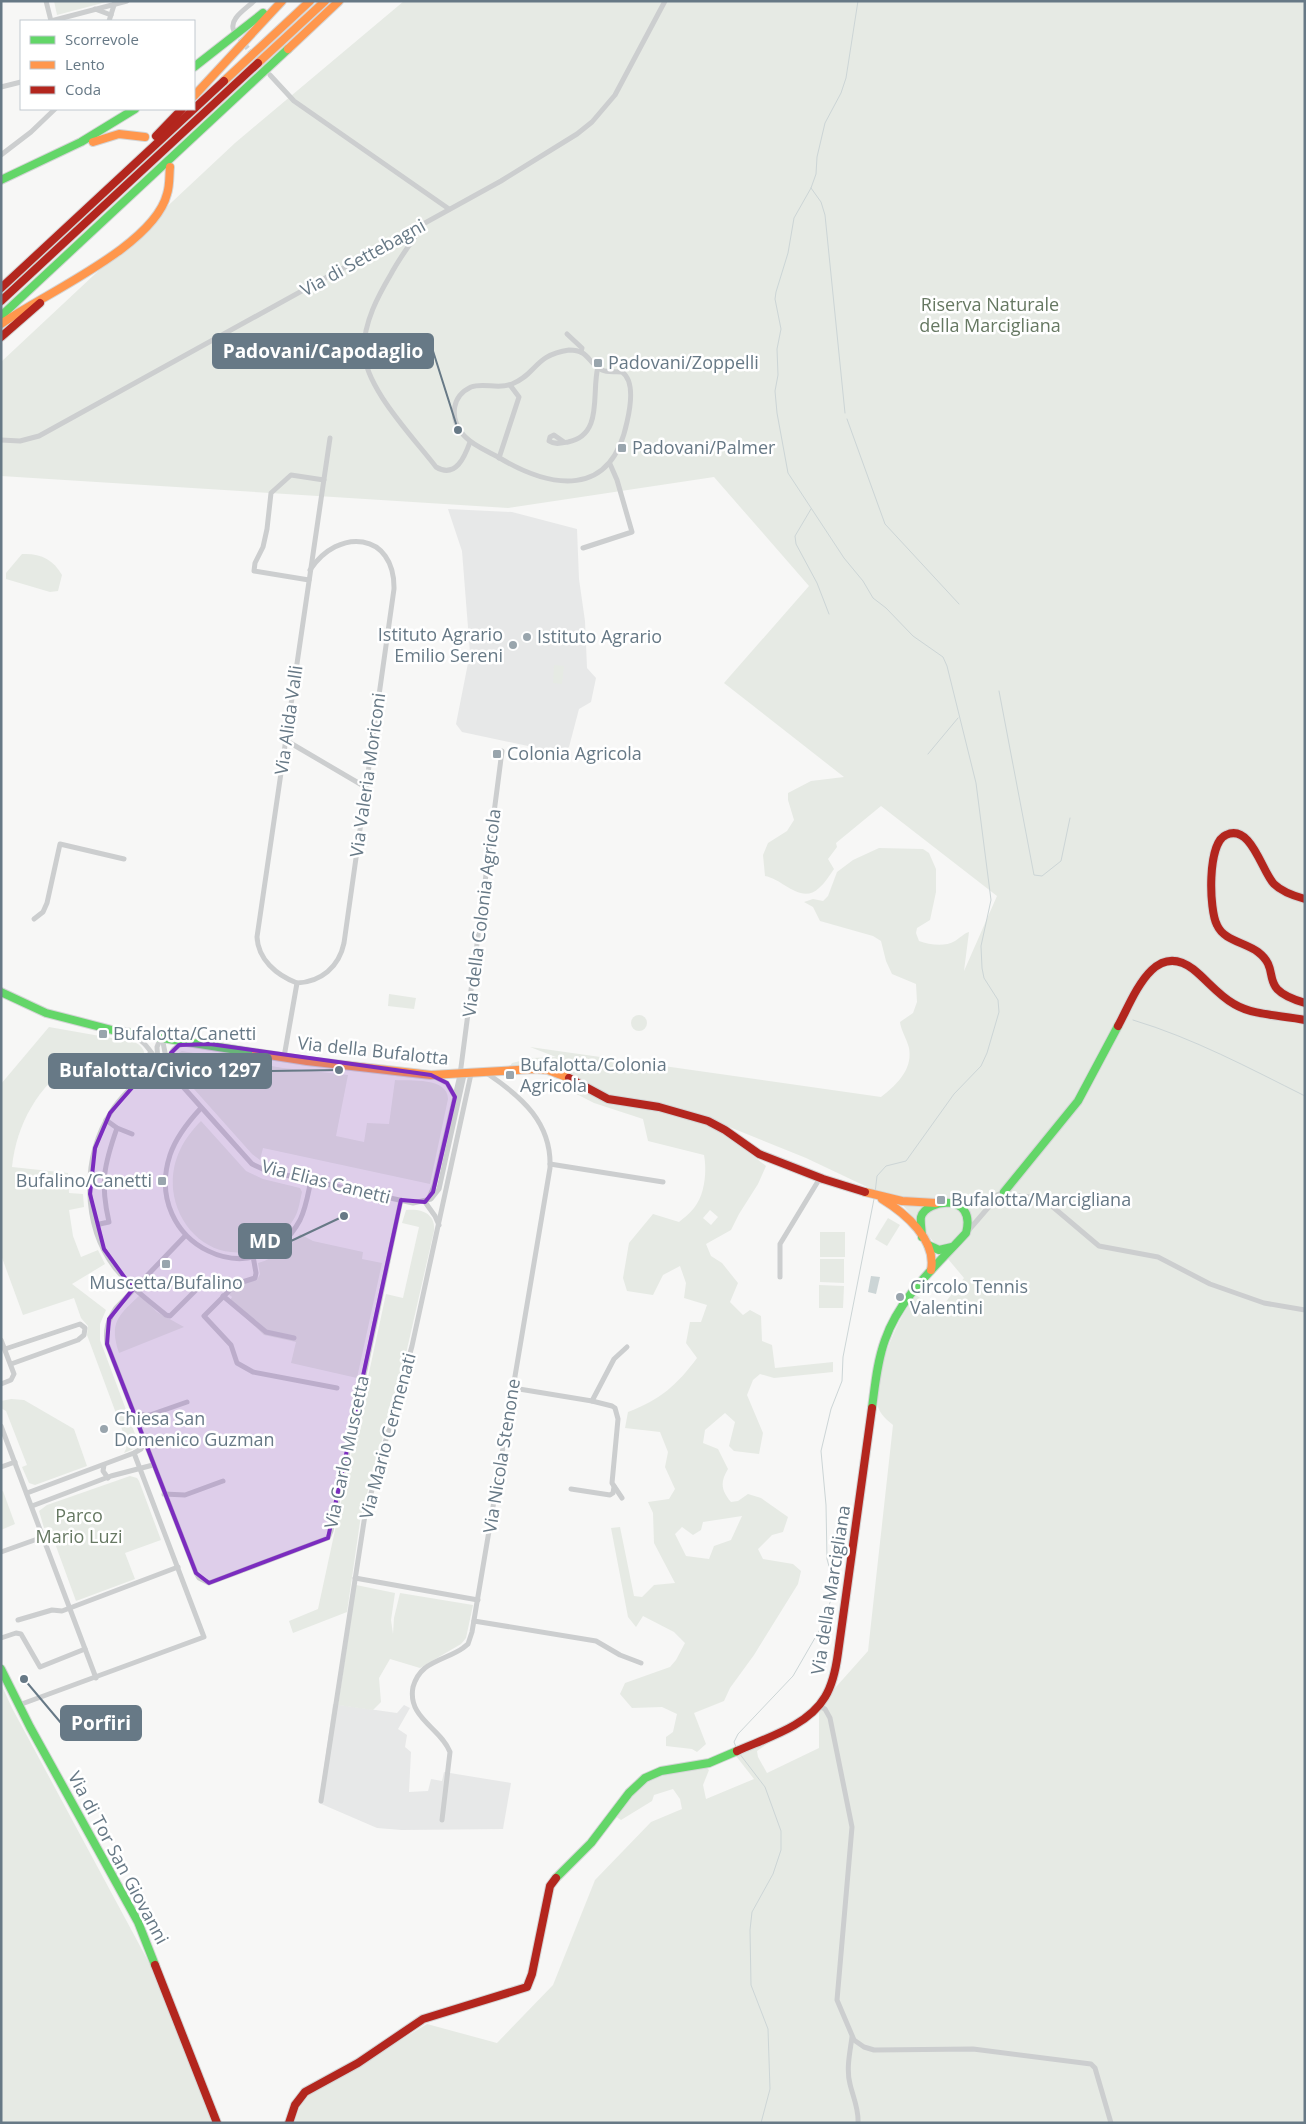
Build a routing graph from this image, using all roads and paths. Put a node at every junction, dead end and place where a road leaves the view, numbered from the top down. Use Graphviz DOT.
graph roads {
  1 [pos="46,1"];
  2 [pos="127,1"];
  3 [pos="254,1"];
  4 [pos="278,1"];
  5 [pos="282,1"];
  6 [pos="310,1"];
  7 [pos="325,1"];
  8 [pos="339,1"];
  9 [pos="665,1"];
  10 [pos="115,3"];
  11 [pos="95,9"];
  12 [pos="110,18"];
  13 [pos="51,20"];
  14 [pos="55,20"];
  15 [pos="234,31"];
  16 [pos="195,65"];
  17 [pos="270,75"];
  18 [pos="20,82"];
  19 [pos="1,87"];
  20 [pos="195,95"];
  21 [pos="195,108"];
  22 [pos="55,110"];
  23 [pos="128,110"];
  24 [pos="133,110"];
  25 [pos="181,110"];
  26 [pos="192,110"];
  27 [pos="145,137"];
  28 [pos="1,155"];
  29 [pos="32,166"];
  30 [pos="170,168"];
  31 [pos="1,172"];
  32 [pos="1,180"];
  33 [pos="449,209"];
  34 [pos="423,224"];
  35 [pos="64,229"];
  36 [pos="402,236"];
  37 [pos="410,246"];
  38 [pos="82,274"];
  39 [pos="1,288"];
  40 [pos="1,302"];
  41 [pos="1,316"];
  42 [pos="1,324"];
  43 [pos="567,334"];
  44 [pos="1,337"];
  45 [pos="582,352"];
  46 [pos="598,367"];
  47 [pos="510,385"];
  48 [pos="330,438"];
  49 [pos="1,440"];
  50 [pos="470,442"];
  51 [pos="564,442"];
  52 [pos="499,458"];
  53 [pos="610,464"];
  54 [pos="324,480"];
  55 [pos="583,548"];
  56 [pos="310,570"];
  57 [pos="309,580"];
  58 [pos="286,741"];
  59 [pos="502,751"];
  60 [pos="367,788"];
  61 [pos="124,859"];
  62 [pos="1305,899"];
  63 [pos="34,919"];
  64 [pos="297,982"];
  65 [pos="1,992"];
  66 [pos="1305,1003"];
  67 [pos="1305,1020"];
  68 [pos="112,1030"];
  69 [pos="162,1037"];
  70 [pos="210,1044"];
  71 [pos="150,1053"];
  72 [pos="284,1057"];
  73 [pos="168,1062"];
  74 [pos="159,1064"];
  75 [pos="164,1070"];
  76 [pos="488,1073"];
  77 [pos="144,1074"];
  78 [pos="465,1074"];
  79 [pos="431,1075"];
  80 [pos="176,1079"];
  81 [pos="455,1097"];
  82 [pos="201,1108"];
  83 [pos="106,1120"];
  84 [pos="117,1128"];
  85 [pos="132,1134"];
  86 [pos="445,1152"];
  87 [pos="550,1164"];
  88 [pos="820,1178"];
  89 [pos="311,1180"];
  90 [pos="663,1182"];
  91 [pos="439,1189"];
  92 [pos="1004,1193"];
  93 [pos="875,1196"];
  94 [pos="401,1200"];
  95 [pos="445,1200"];
  96 [pos="425,1202"];
  97 [pos="940,1203"];
  98 [pos="956,1203"];
  99 [pos="431,1209"];
  100 [pos="443,1209"];
  101 [pos="95,1225"];
  102 [pos="439,1226"];
  103 [pos="966,1233"];
  104 [pos="185,1236"];
  105 [pos="925,1241"];
  106 [pos="956,1245"];
  107 [pos="253,1256"];
  108 [pos="929,1274"];
  109 [pos="780,1277"];
  110 [pos="200,1286"];
  111 [pos="134,1289"];
  112 [pos="223,1296"];
  113 [pos="1305,1310"];
  114 [pos="294,1338"];
  115 [pos="1,1340"];
  116 [pos="627,1347"];
  117 [pos="5,1349"];
  118 [pos="10,1364"];
  119 [pos="1,1384"];
  120 [pos="337,1388"];
  121 [pos="513,1388"];
  122 [pos="592,1401"];
  123 [pos="187,1402"];
  124 [pos="133,1414"];
  125 [pos="1,1426"];
  126 [pos="144,1442"];
  127 [pos="134,1453"];
  128 [pos="149,1456"];
  129 [pos="15,1462"];
  130 [pos="153,1464"];
  131 [pos="104,1465"];
  132 [pos="1,1467"];
  133 [pos="140,1468"];
  134 [pos="71,1476"];
  135 [pos="108,1478"];
  136 [pos="223,1480"];
  137 [pos="614,1487"];
  138 [pos="571,1489"];
  139 [pos="76,1490"];
  140 [pos="26,1493"];
  141 [pos="164,1494"];
  142 [pos="622,1498"];
  143 [pos="32,1506"];
  144 [pos="43,1537"];
  145 [pos="1,1552"];
  146 [pos="178,1567"];
  147 [pos="354,1578"];
  148 [pos="478,1600"];
  149 [pos="70,1607"];
  150 [pos="18,1620"];
  151 [pos="474,1621"];
  152 [pos="1,1638"];
  153 [pos="85,1649"];
  154 [pos="642,1663"];
  155 [pos="1,1669"];
  156 [pos="96,1678"];
  157 [pos="19,1705"];
  158 [pos="819,1706"];
  159 [pos="322,1801"];
  160 [pos="442,1820"];
  161 [pos="852,2036"];
  162 [pos="218,2123"];
  163 [pos="289,2123"];
  164 [pos="858,2123"];
  165 [pos="1111,2123"];
  1 -- 13 [label="street"];
  2 -- 10 [label="street"];
  3 -- 15 [label="street"];
  4 -- 16 [label="main road"];
  5 -- 20 [label="main road"];
  6 -- 21 [label="main road"];
  7 -- 40 [label="main road"];
  8 -- 41 [label="main road"];
  9 -- 33 [label="street, Via di Settebagni"];
  10 -- 11 [label="street"];
  10 -- 12 [label="street"];
  11 -- 12 [label="street"];
  11 -- 14 [label="street"];
  17 -- 33 [label="street"];
  18 -- 19 [label="street"];
  22 -- 28 [label="street"];
  23 -- 31 [label="main road"];
  24 -- 29 [label="main road"];
  25 -- 35 [label="main road"];
  26 -- 35 [label="main road"];
  27 -- 29 [label="main road"];
  29 -- 32 [label="main road"];
  30 -- 38 [label="main road"];
  33 -- 34 [label="street, Via di Settebagni"];
  34 -- 36 [label="street, Via di Settebagni"];
  34 -- 37 [label="street"];
  35 -- 39 [label="main road"];
  36 -- 37 [label="street"];
  36 -- 49 [label="street, Via di Settebagni"];
  37 -- 50 [label="street"];
  38 -- 42 [label="main road"];
  38 -- 44 [label="main road"];
  43 -- 45 [label="street"];
  45 -- 46 [label="street"];
  45 -- 47 [label="street"];
  46 -- 51 [label="street"];
  46 -- 53 [label="street"];
  47 -- 50 [label="street"];
  47 -- 52 [label="street"];
  48 -- 54 [label="street, Via Alida Valli"];
  50 -- 52 [label="street"];
  52 -- 53 [label="street"];
  53 -- 55 [label="street"];
  54 -- 56 [label="street, Via Alida Valli"];
  54 -- 57 [label="street"];
  56 -- 57 [label="street, Via Alida Valli"];
  56 -- 60 [label="street, Via Valeria Moriconi"];
  57 -- 58 [label="street, Via Alida Valli"];
  58 -- 60 [label="street"];
  58 -- 64 [label="street, Via Alida Valli"];
  59 -- 78 [label="street, Via della Colonia Agricola"];
  60 -- 64 [label="street, Via Valeria Moriconi"];
  61 -- 63 [label="street"];
  62 -- 66 [label="main road"];
  64 -- 72 [label="street"];
  65 -- 68 [label="main road, Via della Bufalotta"];
  67 -- 92 [label="main road, Via della Marcigliana"];
  68 -- 69 [label="main road, Via della Bufalotta"];
  68 -- 71 [label="street"];
  69 -- 70 [label="main road, Via della Bufalotta"];
  69 -- 73 [label="street"];
  69 -- 74 [label="street"];
  70 -- 72 [label="main road, Via della Bufalotta"];
  70 -- 73 [label="street"];
  71 -- 74 [label="street"];
  71 -- 77 [label="street"];
  72 -- 79 [label="main road, Via della Bufalotta"];
  73 -- 80 [label="street"];
  74 -- 75 [label="street"];
  75 -- 77 [label="street"];
  75 -- 80 [label="street"];
  76 -- 78 [label="main road, Via della Bufalotta"];
  76 -- 87 [label="street, Via Nicola Stenone"];
  76 -- 88 [label="main road, Via della Bufalotta"];
  77 -- 83 [label="street"];
  78 -- 79 [label="main road, Via della Bufalotta"];
  78 -- 81 [label="street"];
  78 -- 86 [label="street"];
  78 -- 95 [label="street, Via Mario Cermenati"];
  79 -- 81 [label="street"];
  80 -- 82 [label="street, Via Elias Canetti"];
  81 -- 86 [label="street"];
  82 -- 89 [label="street, Via Elias Canetti"];
  82 -- 104 [label="street"];
  83 -- 84 [label="street"];
  83 -- 101 [label="street"];
  84 -- 85 [label="street"];
  84 -- 101 [label="street"];
  86 -- 91 [label="street"];
  86 -- 96 [label="street"];
  87 -- 90 [label="street"];
  87 -- 121 [label="street, Via Nicola Stenone"];
  88 -- 93 [label="main road, Via della Bufalotta"];
  88 -- 109 [label="street"];
  89 -- 94 [label="street, Via Elias Canetti"];
  89 -- 107 [label="street"];
  91 -- 95 [label="street"];
  91 -- 96 [label="street"];
  92 -- 98 [label="street, Via della Marcigliana"];
  92 -- 103 [label="street, Via della Marcigliana"];
  92 -- 113 [label="street"];
  93 -- 97 [label="main road, Via della Bufalotta"];
  93 -- 105 [label="main road, Via della Bufalotta"];
  94 -- 96 [label="street, Via Elias Canetti"];
  94 -- 141 [label="street, Via Carlo Muscetta"];
  95 -- 100 [label="street, Via Mario Cermenati"];
  96 -- 99 [label="street"];
  97 -- 98 [label="main road"];
  97 -- 105 [label="main road"];
  98 -- 103 [label="main road"];
  99 -- 100 [label="street"];
  99 -- 102 [label="street"];
  100 -- 102 [label="street, Via Mario Cermenati"];
  101 -- 111 [label="street"];
  102 -- 147 [label="street, Via Mario Cermenati"];
  103 -- 106 [label="main road, Via della Marcigliana"];
  104 -- 107 [label="street"];
  104 -- 111 [label="street, Via Carlo Muscetta"];
  105 -- 106 [label="main road"];
  105 -- 108 [label="main road"];
  106 -- 108 [label="main road, Via della Marcigliana"];
  107 -- 112 [label="street"];
  108 -- 158 [label="main road, Via della Marcigliana"];
  110 -- 111 [label="street"];
  111 -- 124 [label="street, Via Carlo Muscetta"];
  112 -- 114 [label="street"];
  112 -- 120 [label="street"];
  115 -- 117 [label="street"];
  116 -- 122 [label="street"];
  117 -- 118 [label="street"];
  117 -- 118 [label="street"];
  118 -- 119 [label="street"];
  121 -- 122 [label="street"];
  121 -- 148 [label="street, Via Nicola Stenone"];
  122 -- 137 [label="street"];
  123 -- 124 [label="street"];
  124 -- 126 [label="street, Via Carlo Muscetta"];
  125 -- 129 [label="street"];
  126 -- 127 [label="street"];
  126 -- 128 [label="street, Via Carlo Muscetta"];
  127 -- 128 [label="street"];
  127 -- 131 [label="street"];
  127 -- 133 [label="street"];
  128 -- 130 [label="street, Via Carlo Muscetta"];
  128 -- 133 [label="street"];
  129 -- 132 [label="street"];
  129 -- 140 [label="street"];
  130 -- 133 [label="street"];
  130 -- 141 [label="street, Via Carlo Muscetta"];
  131 -- 134 [label="street"];
  131 -- 135 [label="street"];
  133 -- 135 [label="street"];
  133 -- 146 [label="street"];
  134 -- 139 [label="street"];
  134 -- 140 [label="street"];
  135 -- 139 [label="street"];
  136 -- 141 [label="street"];
  137 -- 138 [label="street"];
  137 -- 142 [label="street"];
  139 -- 143 [label="street"];
  140 -- 143 [label="street"];
  143 -- 144 [label="street"];
  144 -- 145 [label="street"];
  144 -- 149 [label="street"];
  146 -- 149 [label="street"];
  146 -- 156 [label="street"];
  147 -- 148 [label="street"];
  147 -- 159 [label="street, Via Mario Cermenati"];
  148 -- 151 [label="street, Via Nicola Stenone"];
  149 -- 150 [label="street"];
  149 -- 153 [label="street"];
  151 -- 154 [label="street"];
  151 -- 160 [label="street, Via Nicola Stenone"];
  152 -- 153 [label="street"];
  153 -- 156 [label="street"];
  155 -- 157 [label="main road, Via di Tor San Giovanni"];
  156 -- 157 [label="street"];
  157 -- 162 [label="main road, Via di Tor San Giovanni"];
  158 -- 161 [label="street"];
  158 -- 163 [label="main road, Via della Marcigliana"];
  161 -- 164 [label="street"];
  161 -- 165 [label="street"];
}
